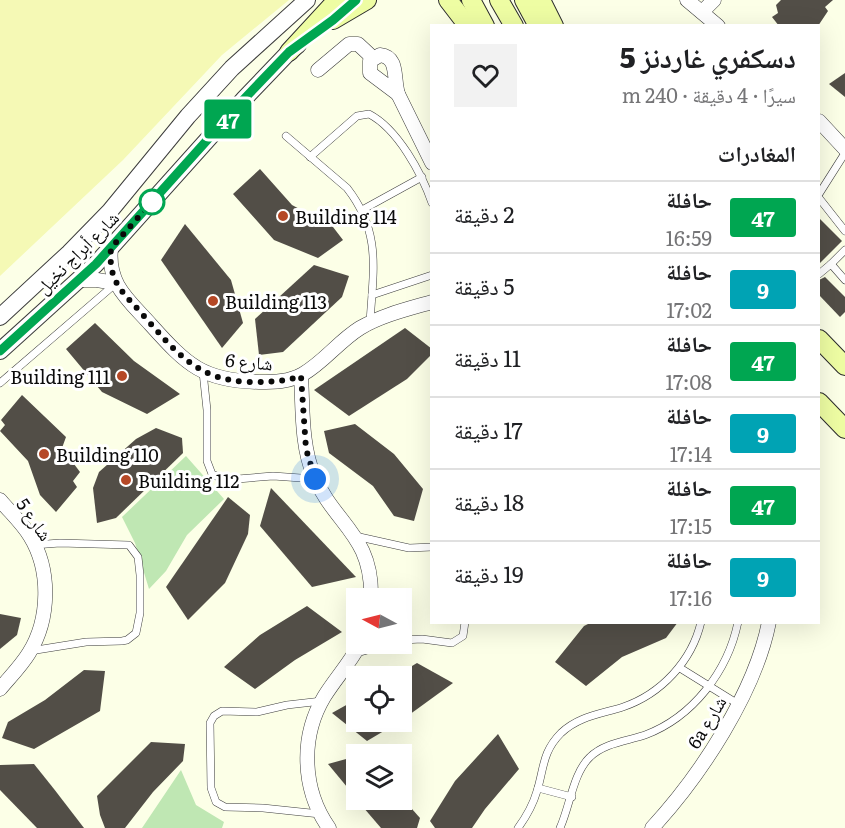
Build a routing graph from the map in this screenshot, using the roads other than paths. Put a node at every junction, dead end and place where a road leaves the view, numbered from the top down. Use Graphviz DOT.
graph roads {
  1 [pos="307,0"];
  2 [pos="337,0"];
  3 [pos="356,0"];
  4 [pos="368,0"];
  5 [pos="448,0"];
  6 [pos="471,0"];
  7 [pos="500,0"];
  8 [pos="524,0"];
  9 [pos="541,0"];
  10 [pos="687,0"];
  11 [pos="714,0"];
  12 [pos="702,12"];
  13 [pos="333,20"];
  14 [pos="466,24"];
  15 [pos="484,24"];
  16 [pos="513,24"];
  17 [pos="537,24"];
  18 [pos="553,24"];
  19 [pos="716,24"];
  20 [pos="289,52"];
  21 [pos="372,58"];
  22 [pos="318,70"];
  23 [pos="398,94"];
  24 [pos="825,133"];
  25 [pos="285,136"];
  26 [pos="845,151"];
  27 [pos="310,156"];
  28 [pos="430,159"];
  29 [pos="422,177"];
  30 [pos="820,194"];
  31 [pos="820,197"];
  32 [pos="430,198"];
  33 [pos="362,210"];
  34 [pos="845,231"];
  35 [pos="111,248"];
  36 [pos="845,250"];
  37 [pos="824,267"];
  38 [pos="430,276"];
  39 [pos="79,280"];
  40 [pos="845,280"];
  41 [pos="115,284"];
  42 [pos="372,295"];
  43 [pos="430,303"];
  44 [pos="0,317"];
  45 [pos="370,323"];
  46 [pos="820,340"];
  47 [pos="0,351"];
  48 [pos="845,366"];
  49 [pos="203,372"];
  50 [pos="301,376"];
  51 [pos="0,383"];
  52 [pos="820,403"];
  53 [pos="845,429"];
  54 [pos="315,479"];
  55 [pos="0,500"];
  56 [pos="355,536"];
  57 [pos="34,544"];
  58 [pos="430,547"];
  59 [pos="370,588"];
  60 [pos="465,624"];
  61 [pos="700,624"];
  62 [pos="737,624"];
  63 [pos="768,624"];
  64 [pos="412,640"];
  65 [pos="30,651"];
  66 [pos="355,654"];
  67 [pos="680,668"];
  68 [pos="709,686"];
  69 [pos="0,689"];
  70 [pos="322,701"];
  71 [pos="738,704"];
  72 [pos="538,788"];
  73 [pos="572,797"];
  74 [pos="320,814"];
  75 [pos="329,828"];
  76 [pos="518,828"];
  77 [pos="560,828"];
  78 [pos="652,828"];
  1 -- 44 [label="street, شارع أبراج نخيل"];
  2 -- 20 [label="main road"];
  3 -- 13 [label="street, شارع أبراج نخيل"];
  4 -- 13 [label="main road"];
  5 -- 14 [label="main road"];
  6 -- 15 [label="main road"];
  7 -- 16 [label="main road"];
  8 -- 17 [label="main road"];
  9 -- 18 [label="main road"];
  10 -- 12 [label="street"];
  11 -- 12 [label="street"];
  12 -- 19 [label="street"];
  13 -- 20 [label="street, شارع أبراج نخيل"];
  20 -- 35 [label="street, شارع أبراج نخيل"];
  21 -- 22 [label="street"];
  21 -- 23 [label="street"];
  21 -- 23 [label="street"];
  23 -- 28 [label="street"];
  24 -- 26 [label="street"];
  25 -- 27 [label="lane"];
  26 -- 30 [label="lane"];
  27 -- 29 [label="lane"];
  27 -- 33 [label="lane"];
  29 -- 32 [label="lane"];
  29 -- 33 [label="lane"];
  31 -- 34 [label="lane"];
  33 -- 42 [label="lane"];
  35 -- 39 [label="street, شارع أبراج نخيل"];
  35 -- 41 [label="street"];
  36 -- 37 [label="lane"];
  37 -- 40 [label="lane"];
  38 -- 42 [label="lane"];
  39 -- 41 [label="street"];
  39 -- 47 [label="street, شارع أبراج نخيل"];
  41 -- 49 [label="street, شارع 6"];
  41 -- 51 [label="lane"];
  42 -- 45 [label="lane"];
  43 -- 45 [label="street, شارع 6"];
  45 -- 50 [label="street, شارع 6"];
  46 -- 48 [label="main road"];
  49 -- 50 [label="street, شارع 6"];
  49 -- 54 [label="lane"];
  50 -- 54 [label="street"];
  52 -- 53 [label="main road"];
  54 -- 56 [label="street"];
  55 -- 57 [label="street, شارع 5"];
  56 -- 58 [label="lane"];
  56 -- 59 [label="street"];
  57 -- 65 [label="street, شارع 5"];
  57 -- 65 [label="lane"];
  60 -- 64 [label="lane"];
  61 -- 67 [label="lane"];
  62 -- 68 [label="lane"];
  63 -- 71 [label="street, 6a شارع"];
  65 -- 69 [label="street, شارع 5"];
  66 -- 70 [label="street"];
  67 -- 68 [label="lane"];
  67 -- 72 [label="lane"];
  68 -- 71 [label="lane"];
  68 -- 73 [label="lane"];
  70 -- 74 [label="street"];
  70 -- 74 [label="lane"];
  71 -- 78 [label="street, 6a شارع"];
  72 -- 73 [label="lane"];
  72 -- 76 [label="lane"];
  73 -- 77 [label="lane"];
  74 -- 75 [label="street"];
}
